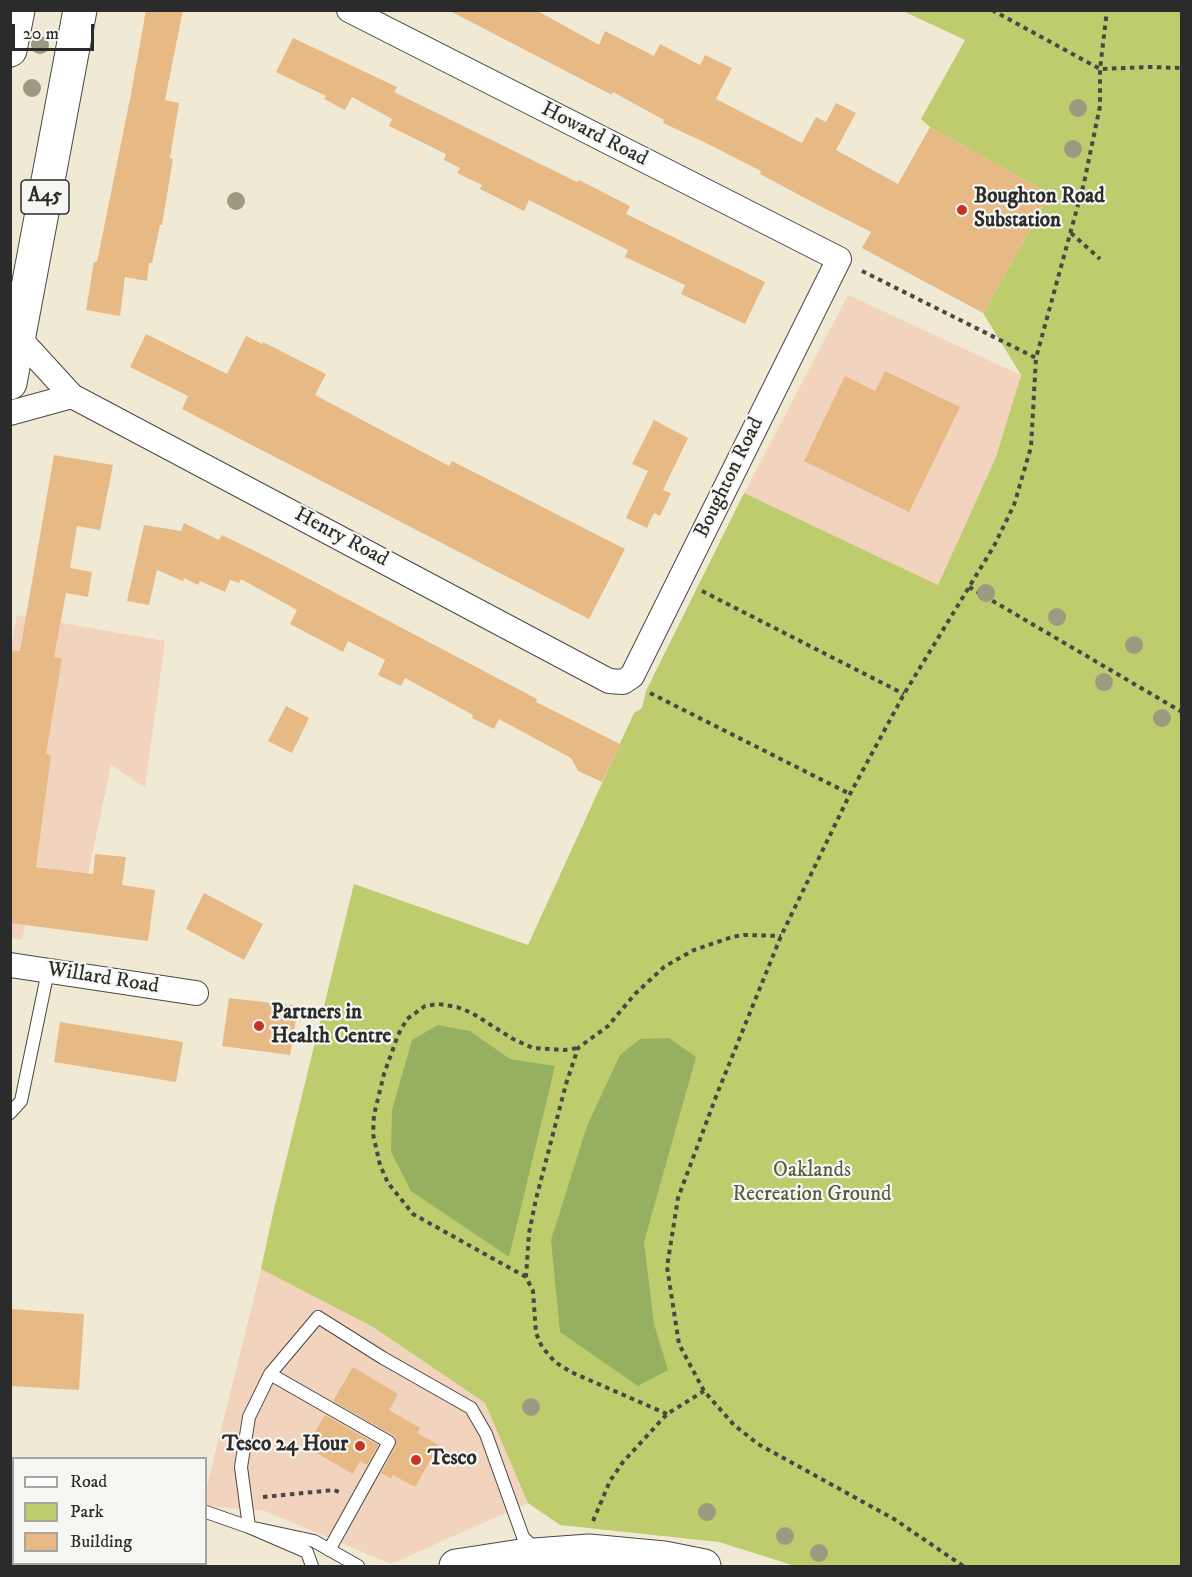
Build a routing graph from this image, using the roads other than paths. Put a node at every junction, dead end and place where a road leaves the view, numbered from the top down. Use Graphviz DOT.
graph roads {
  1 [pos="18,10"];
  2 [pos="80,10"];
  3 [pos="349,10"];
  4 [pos="10,50"];
  5 [pos="839,259"];
  6 [pos="18,337"];
  7 [pos="10,383"];
  8 [pos="72,396"];
  9 [pos="10,413"];
  10 [pos="616,681"];
  11 [pos="10,965"];
  12 [pos="48,971"];
  13 [pos="196,993"];
  14 [pos="10,1113"];
  15 [pos="270,1374"];
  16 [pos="207,1512"];
  17 [pos="249,1527"];
  18 [pos="329,1550"];
  19 [pos="540,1554"];
  20 [pos="312,1566"];
  21 [pos="358,1566"];
  22 [pos="456,1566"];
  23 [pos="704,1566"];
  1 -- 4 [label="main road"];
  2 -- 6 [label="main road, A45"];
  3 -- 5 [label="street, Howard Road"];
  5 -- 10 [label="street, Boughton Road"];
  6 -- 7 [label="main road, A45"];
  6 -- 8 [label="street, Henry Road"];
  8 -- 9 [label="street"];
  8 -- 10 [label="street, Henry Road"];
  11 -- 12 [label="street, Willard Road"];
  12 -- 13 [label="street, Willard Road"];
  12 -- 14 [label="lane"];
  15 -- 17 [label="lane"];
  15 -- 18 [label="lane"];
  15 -- 19 [label="lane"];
  16 -- 17 [label="lane"];
  17 -- 18 [label="lane"];
  17 -- 20 [label="lane"];
  18 -- 21 [label="lane"];
  19 -- 22 [label="main road"];
  19 -- 23 [label="main road"];
}
